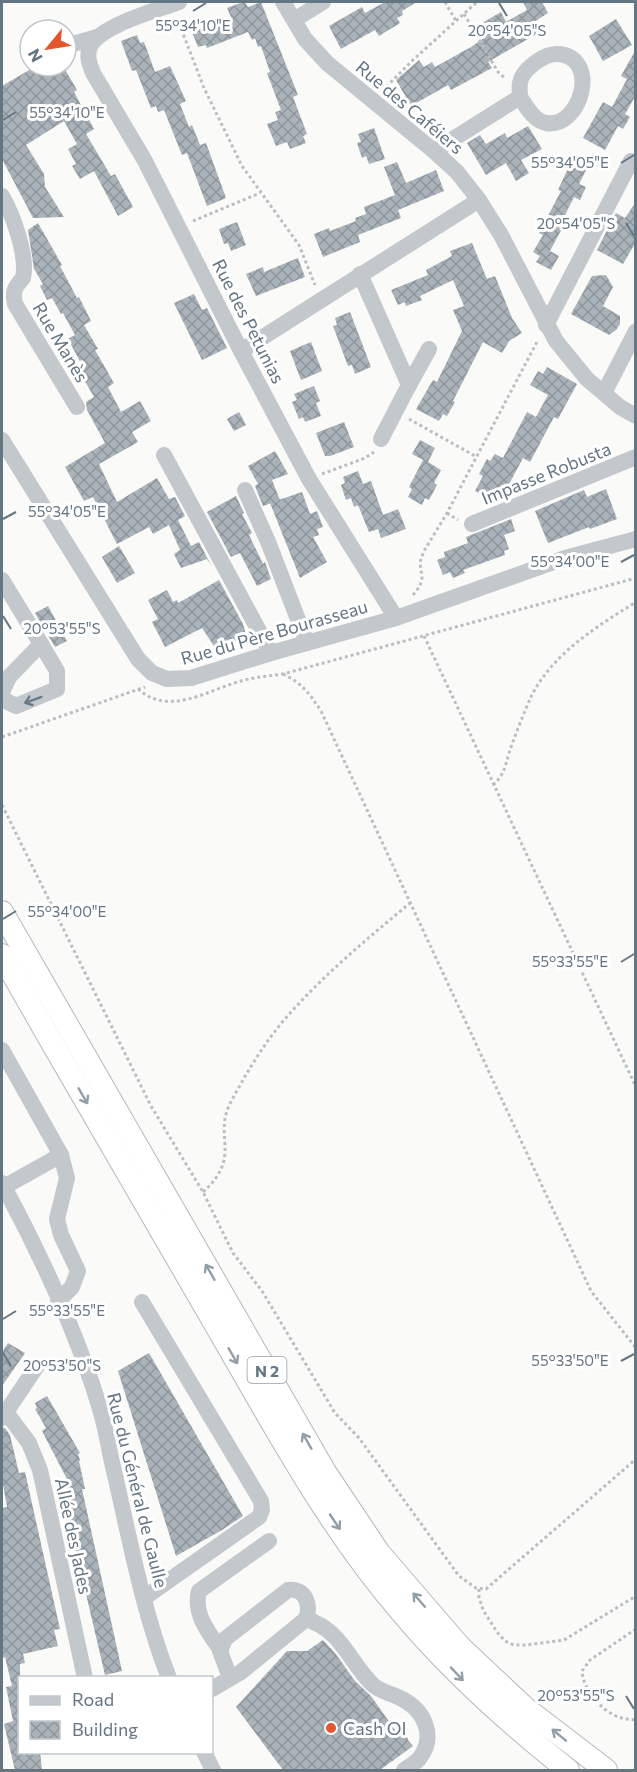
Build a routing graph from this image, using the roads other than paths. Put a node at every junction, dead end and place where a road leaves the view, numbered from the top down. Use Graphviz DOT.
graph roads {
  1 [pos="283,2"];
  2 [pos="323,2"];
  3 [pos="176,3"];
  4 [pos="294,21"];
  5 [pos="97,37"];
  6 [pos="78,43"];
  7 [pos="520,89"];
  8 [pos="434,151"];
  9 [pos="631,161"];
  10 [pos="2,196"];
  11 [pos="479,200"];
  12 [pos="360,274"];
  13 [pos="546,325"];
  14 [pos="636,331"];
  15 [pos="429,349"];
  16 [pos="241,351"];
  17 [pos="409,385"];
  18 [pos="604,393"];
  19 [pos="77,407"];
  20 [pos="636,416"];
  21 [pos="381,438"];
  22 [pos="2,440"];
  23 [pos="164,455"];
  24 [pos="636,458"];
  25 [pos="244,490"];
  26 [pos="472,524"];
  27 [pos="636,540"];
  28 [pos="2,580"];
  29 [pos="396,618"];
  30 [pos="306,643"];
  31 [pos="41,644"];
  32 [pos="271,653"];
  33 [pos="2,692"];
  34 [pos="2,699"];
  35 [pos="2,912"];
  36 [pos="2,955"];
  37 [pos="2,966"];
  38 [pos="2,1050"];
  39 [pos="60,1057"];
  40 [pos="61,1155"];
  41 [pos="3,1185"];
  42 [pos="58,1301"];
  43 [pos="142,1302"];
  44 [pos="37,1366"];
  45 [pos="4,1415"];
  46 [pos="268,1540"];
  47 [pos="144,1598"];
  48 [pos="306,1620"];
  49 [pos="220,1650"];
  50 [pos="85,1676"];
  51 [pos="170,1676"];
  52 [pos="230,1678"];
  53 [pos="213,1688"];
  54 [pos="205,1754"];
  55 [pos="213,1770"];
  56 [pos="404,1770"];
  57 [pos="567,1770"];
  58 [pos="606,1770"];
  1 -- 4 [label="street, Rue des Caféiers"];
  2 -- 4 [label="street"];
  3 -- 5 [label="street"];
  4 -- 8 [label="street, Rue des Caféiers"];
  5 -- 6 [label="street"];
  5 -- 16 [label="street, Rue des Petunias"];
  7 -- 8 [label="street"];
  8 -- 11 [label="street, Rue des Caféiers"];
  9 -- 13 [label="street"];
  10 -- 19 [label="street, Rue Manès"];
  11 -- 12 [label="street"];
  11 -- 13 [label="street, Rue des Caféiers"];
  12 -- 16 [label="street"];
  12 -- 17 [label="street"];
  13 -- 18 [label="street, Rue des Caféiers"];
  14 -- 18 [label="street"];
  15 -- 17 [label="street"];
  16 -- 29 [label="street, Rue des Petunias"];
  17 -- 21 [label="street"];
  18 -- 20 [label="street, Rue des Caféiers"];
  22 -- 32 [label="street, Rue du Père Bourasseau"];
  23 -- 32 [label="street"];
  24 -- 26 [label="street, Impasse Robusta"];
  25 -- 30 [label="street"];
  27 -- 29 [label="street, Rue du Père Bourasseau"];
  28 -- 31 [label="street"];
  29 -- 30 [label="street, Rue du Père Bourasseau"];
  30 -- 32 [label="street, Rue du Père Bourasseau"];
  31 -- 33 [label="street"];
  31 -- 34 [label="street, one-way"];
  58 -- 35 [label="highway, N 2, one-way"];
  36 -- 39 [label="highway, N 2"];
  37 -- 39 [label="highway"];
  38 -- 40 [label="street"];
  39 -- 57 [label="highway, N 2, one-way"];
  40 -- 41 [label="street"];
  40 -- 42 [label="street"];
  41 -- 42 [label="street, Rue du Général de Gaulle"];
  42 -- 47 [label="street, Rue du Général de Gaulle"];
  43 -- 47 [label="street"];
  44 -- 45 [label="street"];
  45 -- 50 [label="street, Allée des Jades"];
  46 -- 49 [label="street"];
  47 -- 51 [label="street, Rue du Général de Gaulle"];
  48 -- 49 [label="street"];
  48 -- 52 [label="street"];
  48 -- 56 [label="street"];
  49 -- 52 [label="street"];
  52 -- 53 [label="street"];
  54 -- 55 [label="street"];
}
